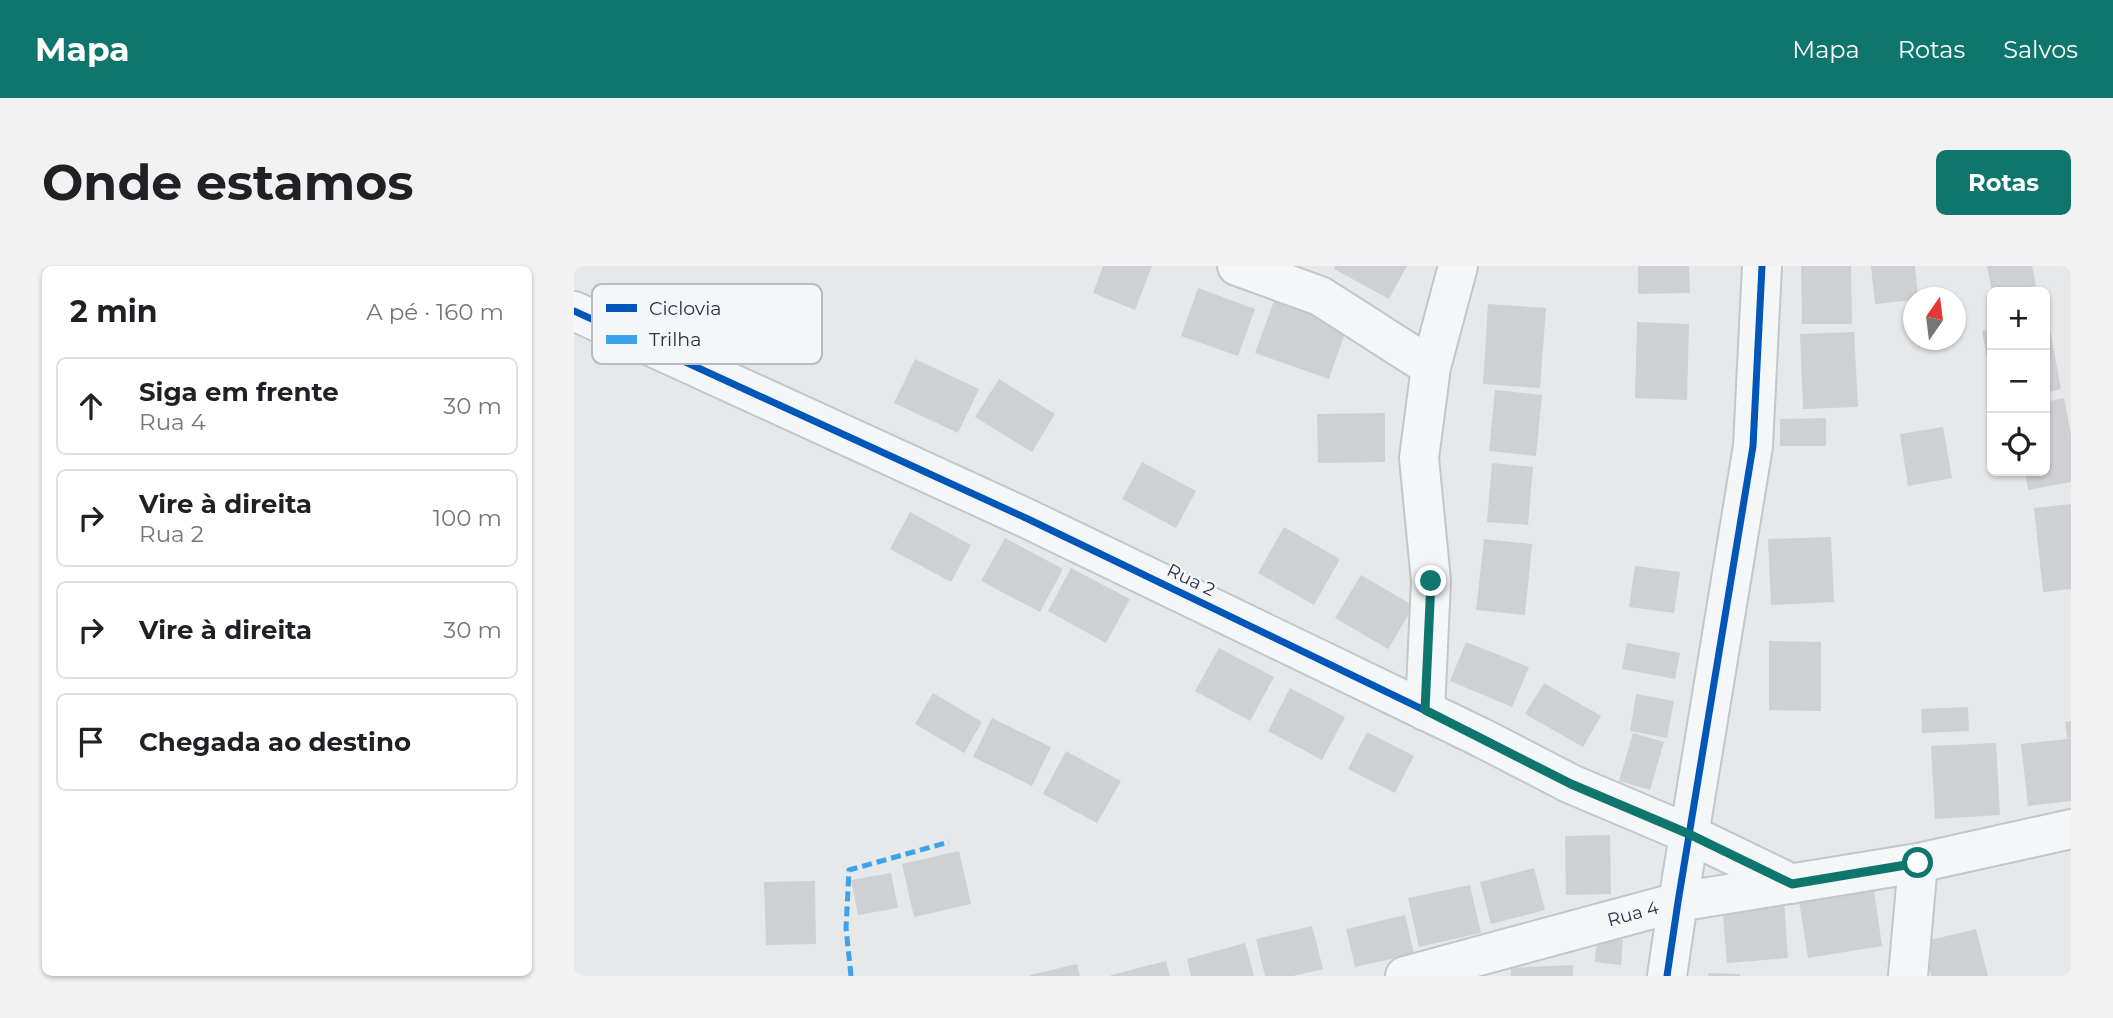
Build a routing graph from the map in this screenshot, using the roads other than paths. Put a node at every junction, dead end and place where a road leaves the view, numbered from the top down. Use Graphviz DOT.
graph roads {
  1 [pos="1237,266"];
  2 [pos="1458,266"];
  3 [pos="1762,266"];
  4 [pos="574,311"];
  5 [pos="592,319"];
  6 [pos="690,364"];
  7 [pos="1431,367"];
  8 [pos="1425,710"];
  9 [pos="2071,829"];
  10 [pos="1689,834"];
  11 [pos="1918,863"];
  12 [pos="1792,884"];
  13 [pos="1678,902"];
  14 [pos="1405,976"];
  15 [pos="1667,976"];
  16 [pos="1908,976"];
  1 -- 7 [label="street"];
  2 -- 7 [label="street"];
  3 -- 10 [label="street"];
  4 -- 5 [label="street, Rua 2"];
  6 -- 8 [label="street, Rua 2"];
  7 -- 8 [label="street"];
  8 -- 10 [label="street, Rua 2"];
  9 -- 11 [label="street, Rua 4"];
  10 -- 12 [label="street, Rua 2"];
  10 -- 13 [label="street"];
  11 -- 12 [label="street, Rua 4"];
  11 -- 16 [label="street"];
  12 -- 13 [label="street, Rua 4"];
  13 -- 14 [label="street, Rua 4"];
  13 -- 15 [label="street"];
}
